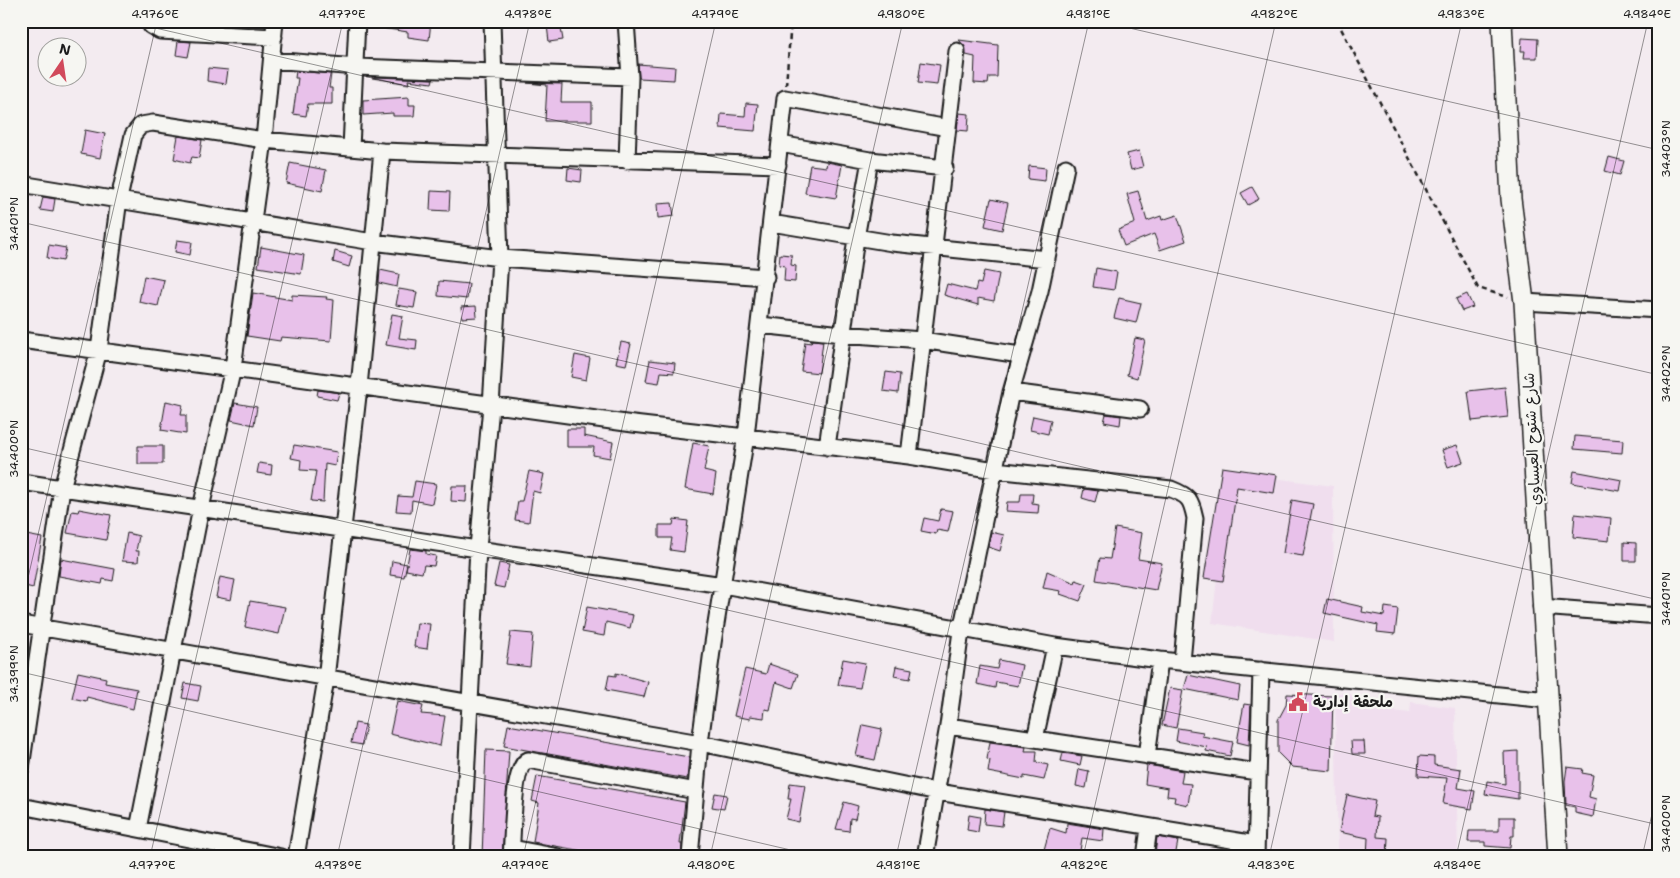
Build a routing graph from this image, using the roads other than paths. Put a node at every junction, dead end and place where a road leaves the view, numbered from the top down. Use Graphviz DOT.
graph roads {
  1 [pos="150,21"];
  2 [pos="275,21"];
  3 [pos="357,21"];
  4 [pos="492,21"];
  5 [pos="626,21"];
  6 [pos="1502,21"];
  7 [pos="274,38"];
  8 [pos="958,51"];
  9 [pos="272,60"];
  10 [pos="356,67"];
  11 [pos="494,72"];
  12 [pos="630,77"];
  13 [pos="948,128"];
  14 [pos="264,140"];
  15 [pos="780,144"];
  16 [pos="351,148"];
  17 [pos="382,152"];
  18 [pos="497,157"];
  19 [pos="627,160"];
  20 [pos="870,160"];
  21 [pos="778,165"];
  22 [pos="1066,167"];
  23 [pos="945,168"];
  24 [pos="21,184"];
  25 [pos="119,198"];
  26 [pos="254,222"];
  27 [pos="771,223"];
  28 [pos="856,238"];
  29 [pos="373,242"];
  30 [pos="933,248"];
  31 [pos="500,258"];
  32 [pos="1047,259"];
  33 [pos="766,277"];
  34 [pos="1524,302"];
  35 [pos="1659,310"];
  36 [pos="760,324"];
  37 [pos="842,334"];
  38 [pos="21,340"];
  39 [pos="922,340"];
  40 [pos="99,350"];
  41 [pos="1020,355"];
  42 [pos="233,368"];
  43 [pos="359,386"];
  44 [pos="1011,392"];
  45 [pos="491,406"];
  46 [pos="1140,409"];
  47 [pos="746,436"];
  48 [pos="827,447"];
  49 [pos="909,456"];
  50 [pos="996,470"];
  51 [pos="21,482"];
  52 [pos="62,488"];
  53 [pos="201,508"];
  54 [pos="342,529"];
  55 [pos="478,548"];
  56 [pos="722,586"];
  57 [pos="1541,607"];
  58 [pos="1659,616"];
  59 [pos="21,624"];
  60 [pos="42,627"];
  61 [pos="961,631"];
  62 [pos="1056,646"];
  63 [pos="172,650"];
  64 [pos="1160,660"];
  65 [pos="1182,662"];
  66 [pos="1261,670"];
  67 [pos="326,678"];
  68 [pos="1548,700"];
  69 [pos="469,702"];
  70 [pos="948,726"];
  71 [pos="1035,739"];
  72 [pos="700,743"];
  73 [pos="1148,756"];
  74 [pos="21,768"];
  75 [pos="1257,772"];
  76 [pos="696,791"];
  77 [pos="938,792"];
  78 [pos="21,806"];
  79 [pos="1149,828"];
  80 [pos="138,829"];
  81 [pos="1256,850"];
  82 [pos="511,852"];
  83 [pos="281,857"];
  84 [pos="296,857"];
  85 [pos="462,857"];
  86 [pos="559,857"];
  87 [pos="690,857"];
  88 [pos="925,857"];
  89 [pos="1145,857"];
  90 [pos="1558,857"];
  1 -- 7 [label="street"];
  2 -- 7 [label="street"];
  3 -- 10 [label="street"];
  4 -- 11 [label="street"];
  5 -- 12 [label="street"];
  6 -- 34 [label="street, شارع شتوح العيساوي"];
  7 -- 9 [label="street"];
  8 -- 13 [label="street"];
  9 -- 10 [label="street"];
  9 -- 14 [label="street"];
  10 -- 11 [label="street"];
  10 -- 16 [label="street"];
  11 -- 12 [label="street"];
  11 -- 18 [label="street"];
  12 -- 19 [label="street"];
  13 -- 15 [label="street"];
  13 -- 23 [label="street"];
  14 -- 16 [label="street"];
  14 -- 25 [label="street"];
  14 -- 26 [label="street"];
  15 -- 20 [label="street"];
  15 -- 21 [label="street"];
  16 -- 17 [label="street"];
  17 -- 18 [label="street"];
  17 -- 29 [label="street"];
  18 -- 19 [label="street"];
  18 -- 31 [label="street"];
  19 -- 21 [label="street"];
  20 -- 23 [label="street"];
  20 -- 28 [label="street"];
  21 -- 27 [label="street"];
  22 -- 32 [label="street"];
  23 -- 30 [label="street"];
  24 -- 25 [label="street"];
  25 -- 26 [label="street"];
  25 -- 40 [label="street"];
  26 -- 29 [label="street"];
  26 -- 42 [label="street"];
  27 -- 28 [label="street"];
  27 -- 33 [label="street"];
  28 -- 30 [label="street"];
  28 -- 37 [label="street"];
  29 -- 31 [label="street"];
  29 -- 43 [label="street"];
  30 -- 32 [label="street"];
  30 -- 39 [label="street"];
  31 -- 33 [label="street"];
  31 -- 45 [label="street"];
  32 -- 41 [label="street"];
  33 -- 36 [label="street"];
  34 -- 35 [label="street"];
  34 -- 57 [label="street, شارع شتوح العيساوي"];
  36 -- 37 [label="street"];
  36 -- 47 [label="street"];
  37 -- 39 [label="street"];
  37 -- 48 [label="street"];
  38 -- 40 [label="street"];
  39 -- 41 [label="street"];
  39 -- 49 [label="street"];
  40 -- 42 [label="street"];
  40 -- 52 [label="street"];
  41 -- 44 [label="street"];
  42 -- 43 [label="street"];
  42 -- 53 [label="street"];
  43 -- 45 [label="street"];
  43 -- 54 [label="street"];
  44 -- 46 [label="street"];
  44 -- 50 [label="street"];
  45 -- 47 [label="street"];
  45 -- 55 [label="street"];
  47 -- 48 [label="street"];
  47 -- 56 [label="street"];
  48 -- 49 [label="street"];
  49 -- 50 [label="street"];
  50 -- 61 [label="street"];
  50 -- 65 [label="street"];
  51 -- 52 [label="street"];
  52 -- 53 [label="street"];
  52 -- 60 [label="street"];
  53 -- 54 [label="street"];
  53 -- 63 [label="street"];
  54 -- 55 [label="street"];
  54 -- 67 [label="street"];
  55 -- 56 [label="street"];
  55 -- 69 [label="street"];
  56 -- 61 [label="street"];
  56 -- 72 [label="street"];
  57 -- 58 [label="street"];
  57 -- 68 [label="street, شارع شتوح العيساوي"];
  59 -- 60 [label="street"];
  60 -- 63 [label="street"];
  60 -- 74 [label="street"];
  61 -- 62 [label="street"];
  61 -- 70 [label="street"];
  62 -- 64 [label="street"];
  62 -- 71 [label="street"];
  63 -- 67 [label="street"];
  63 -- 80 [label="street"];
  64 -- 65 [label="street"];
  64 -- 73 [label="street"];
  65 -- 66 [label="street"];
  66 -- 68 [label="street"];
  66 -- 75 [label="street"];
  67 -- 69 [label="street"];
  67 -- 84 [label="street"];
  68 -- 90 [label="street, شارع شتوح العيساوي"];
  69 -- 72 [label="street"];
  69 -- 85 [label="street"];
  70 -- 71 [label="street"];
  70 -- 77 [label="street"];
  71 -- 73 [label="street"];
  72 -- 76 [label="street"];
  72 -- 77 [label="street"];
  73 -- 75 [label="street"];
  75 -- 81 [label="street"];
  76 -- 82 [label="street"];
  76 -- 87 [label="street"];
  77 -- 79 [label="street"];
  77 -- 88 [label="street"];
  78 -- 80 [label="street"];
  79 -- 81 [label="street"];
  79 -- 89 [label="street"];
  80 -- 83 [label="street"];
  82 -- 86 [label="street"];
}
